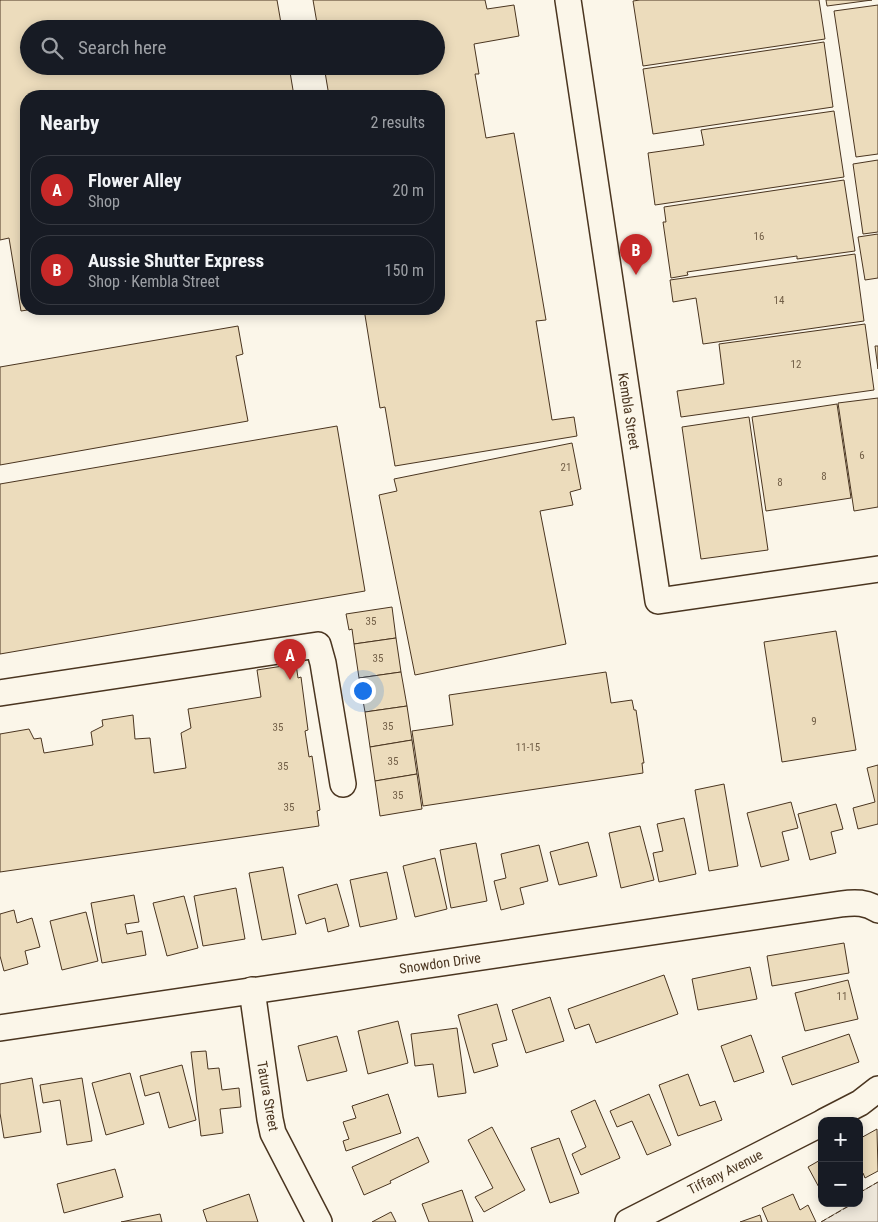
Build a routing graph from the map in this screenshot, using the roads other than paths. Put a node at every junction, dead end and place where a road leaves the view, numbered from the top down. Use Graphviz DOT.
graph roads {
  1 [pos="568,0"];
  2 [pos="878,569"];
  3 [pos="0,693"];
  4 [pos="343,784"];
  5 [pos="878,910"];
  6 [pos="252,990"];
  7 [pos="0,1028"];
  8 [pos="872,1097"];
  9 [pos="833,1117"];
  10 [pos="818,1124"];
  11 [pos="319,1222"];
  12 [pos="628,1222"];
  1 -- 2 [label="street, Kembla Street"];
  3 -- 4 [label="street"];
  5 -- 6 [label="street, Snowdon Drive"];
  6 -- 7 [label="street, Snowdon Drive"];
  6 -- 11 [label="street, Tatura Street"];
  8 -- 9 [label="street"];
  10 -- 12 [label="street, Tiffany Avenue"];
}
